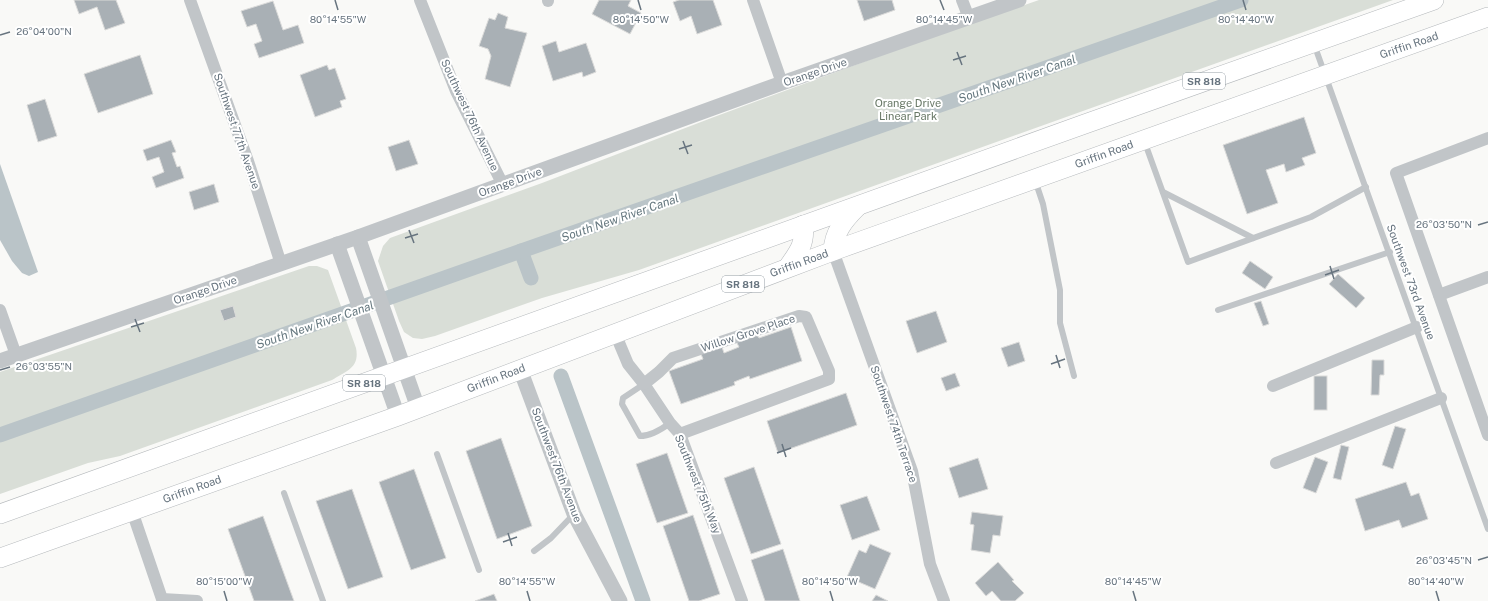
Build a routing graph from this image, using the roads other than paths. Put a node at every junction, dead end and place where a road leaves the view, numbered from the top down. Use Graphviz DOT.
graph roads {
  1 [pos="190,0"];
  2 [pos="420,0"];
  3 [pos="753,0"];
  4 [pos="962,0"];
  5 [pos="1019,0"];
  6 [pos="1434,0"];
  7 [pos="1488,17"];
  8 [pos="969,18"];
  9 [pos="1314,43"];
  10 [pos="1326,75"];
  11 [pos="782,83"];
  12 [pos="1488,138"];
  13 [pos="1144,139"];
  14 [pos="1034,178"];
  15 [pos="503,185"];
  16 [pos="1366,187"];
  17 [pos="1162,192"];
  18 [pos="860,205"];
  19 [pos="803,225"];
  20 [pos="358,237"];
  21 [pos="1253,238"];
  22 [pos="337,244"];
  23 [pos="833,251"];
  24 [pos="1390,252"];
  25 [pos="281,264"];
  26 [pos="788,267"];
  27 [pos="1488,277"];
  28 [pos="1439,295"];
  29 [pos="0,310"];
  30 [pos="1218,310"];
  31 [pos="1417,327"];
  32 [pos="615,333"];
  33 [pos="16,355"];
  34 [pos="0,361"];
  35 [pos="404,369"];
  36 [pos="520,369"];
  37 [pos="384,376"];
  38 [pos="1074,376"];
  39 [pos="644,384"];
  40 [pos="1273,386"];
  41 [pos="1441,398"];
  42 [pos="418,408"];
  43 [pos="398,416"];
  44 [pos="670,423"];
  45 [pos="680,434"];
  46 [pos="1488,435"];
  47 [pos="437,454"];
  48 [pos="1276,463"];
  49 [pos="284,493"];
  50 [pos="132,511"];
  51 [pos="0,514"];
  52 [pos="574,514"];
  53 [pos="1488,530"];
  54 [pos="534,551"];
  55 [pos="0,558"];
  56 [pos="479,570"];
  57 [pos="163,600"];
  58 [pos="197,601"];
  59 [pos="323,601"];
  60 [pos="620,601"];
  61 [pos="742,601"];
  62 [pos="944,601"];
  1 -- 25 [label="street, Southwest 77th Avenue"];
  2 -- 15 [label="street, Southwest 76th Avenue"];
  3 -- 11 [label="street"];
  4 -- 8 [label="street"];
  5 -- 8 [label="street, Orange Drive"];
  6 -- 9 [label="main road, SR 818"];
  7 -- 10 [label="main road, Griffin Road / SR 818"];
  8 -- 11 [label="street, Orange Drive"];
  9 -- 10 [label="lane, Southwest 73rd Avenue"];
  9 -- 18 [label="main road, SR 818"];
  10 -- 13 [label="main road, Griffin Road / SR 818"];
  10 -- 16 [label="lane, Southwest 73rd Avenue"];
  11 -- 15 [label="street, Orange Drive"];
  12 -- 28 [label="street"];
  13 -- 14 [label="main road, Griffin Road / SR 818"];
  13 -- 17 [label="lane"];
  14 -- 23 [label="main road, Griffin Road / SR 818"];
  14 -- 38 [label="lane"];
  15 -- 20 [label="street, Orange Drive"];
  16 -- 21 [label="lane"];
  16 -- 24 [label="lane, Southwest 73rd Avenue"];
  17 -- 21 [label="lane"];
  17 -- 21 [label="lane"];
  18 -- 19 [label="main road, SR 818"];
  18 -- 23 [label="main road"];
  19 -- 26 [label="main road"];
  19 -- 35 [label="main road, SR 818"];
  20 -- 22 [label="street, Orange Drive"];
  20 -- 35 [label="street"];
  22 -- 25 [label="street, Orange Drive"];
  22 -- 37 [label="street"];
  23 -- 26 [label="main road, Griffin Road / SR 818"];
  23 -- 62 [label="street, Southwest 74th Terrace"];
  24 -- 30 [label="lane"];
  24 -- 31 [label="lane, Southwest 73rd Avenue"];
  25 -- 33 [label="street, Orange Drive"];
  26 -- 32 [label="main road, Griffin Road / SR 818"];
  27 -- 28 [label="street"];
  28 -- 46 [label="street"];
  29 -- 33 [label="street"];
  31 -- 40 [label="street"];
  31 -- 41 [label="lane, Southwest 73rd Avenue"];
  32 -- 36 [label="main road, Griffin Road / SR 818"];
  32 -- 39 [label="street, Southwest 75th Way"];
  33 -- 34 [label="street, Orange Drive"];
  35 -- 37 [label="main road, SR 818"];
  35 -- 42 [label="street"];
  36 -- 42 [label="main road, Griffin Road / SR 818"];
  36 -- 52 [label="street, Southwest 76th Avenue"];
  37 -- 43 [label="street"];
  37 -- 51 [label="main road, SR 818"];
  39 -- 44 [label="street, Southwest 75th Way"];
  39 -- 44 [label="lane"];
  39 -- 45 [label="street, Willow Grove Place"];
  41 -- 48 [label="street"];
  41 -- 53 [label="lane, Southwest 73rd Avenue"];
  42 -- 43 [label="main road, Griffin Road / SR 818"];
  43 -- 50 [label="main road, Griffin Road / SR 818"];
  44 -- 45 [label="street, Southwest 75th Way"];
  45 -- 61 [label="street, Southwest 75th Way"];
  47 -- 56 [label="lane"];
  49 -- 59 [label="lane"];
  50 -- 55 [label="main road, Griffin Road / SR 818"];
  50 -- 57 [label="street"];
  52 -- 54 [label="lane"];
  52 -- 60 [label="street, Southwest 76th Avenue"];
  57 -- 58 [label="street"];
}
